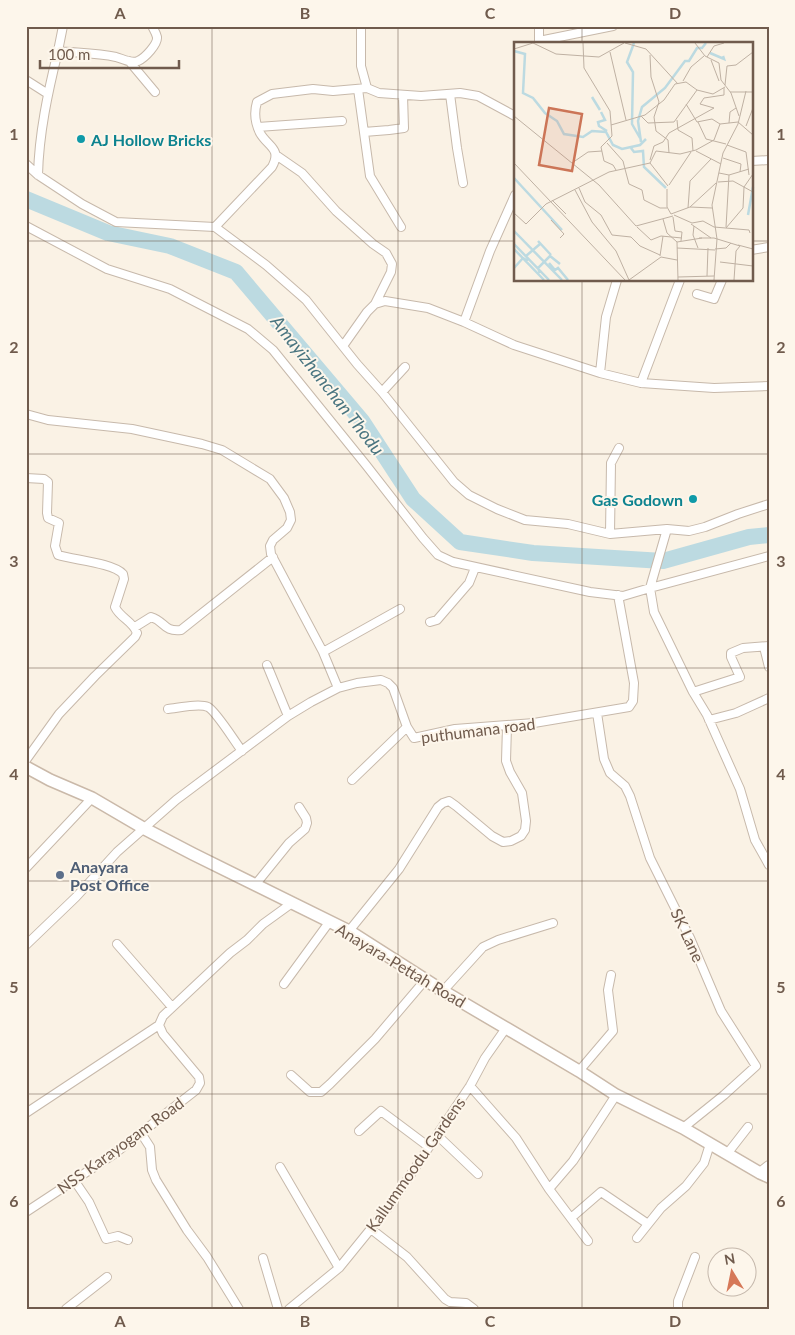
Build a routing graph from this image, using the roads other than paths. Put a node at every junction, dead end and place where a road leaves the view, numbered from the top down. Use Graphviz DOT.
graph roads {
  1 [pos="63,26"];
  2 [pos="152,26"];
  3 [pos="361,26"];
  4 [pos="538,26"];
  5 [pos="613,26"];
  6 [pos="539,42"];
  7 [pos="543,42"];
  8 [pos="58,51"];
  9 [pos="130,61"];
  10 [pos="26,80"];
  11 [pos="367,88"];
  12 [pos="358,89"];
  13 [pos="155,92"];
  14 [pos="48,94"];
  15 [pos="450,94"];
  16 [pos="404,95"];
  17 [pos="514,115"];
  18 [pos="342,121"];
  19 [pos="258,127"];
  20 [pos="364,132"];
  21 [pos="276,155"];
  22 [pos="769,160"];
  23 [pos="752,161"];
  24 [pos="26,164"];
  25 [pos="38,175"];
  26 [pos="463,183"];
  27 [pos="514,197"];
  28 [pos="26,226"];
  29 [pos="215,227"];
  30 [pos="401,227"];
  31 [pos="769,247"];
  32 [pos="752,250"];
  33 [pos="617,281"];
  34 [pos="680,281"];
  35 [pos="722,281"];
  36 [pos="697,294"];
  37 [pos="375,304"];
  38 [pos="464,322"];
  39 [pos="343,346"];
  40 [pos="404,367"];
  41 [pos="600,373"];
  42 [pos="641,383"];
  43 [pos="769,386"];
  44 [pos="382,392"];
  45 [pos="26,414"];
  46 [pos="619,448"];
  47 [pos="26,478"];
  48 [pos="769,504"];
  49 [pos="668,529"];
  50 [pos="610,534"];
  51 [pos="769,556"];
  52 [pos="273,557"];
  53 [pos="476,568"];
  54 [pos="650,588"];
  55 [pos="618,596"];
  56 [pos="400,609"];
  57 [pos="430,622"];
  58 [pos="135,627"];
  59 [pos="766,646"];
  60 [pos="323,652"];
  61 [pos="267,665"];
  62 [pos="769,667"];
  63 [pos="338,688"];
  64 [pos="693,692"];
  65 [pos="769,698"];
  66 [pos="168,708"];
  67 [pos="597,713"];
  68 [pos="288,716"];
  69 [pos="709,720"];
  70 [pos="507,726"];
  71 [pos="407,727"];
  72 [pos="242,751"];
  73 [pos="26,760"];
  74 [pos="26,767"];
  75 [pos="352,780"];
  76 [pos="92,798"];
  77 [pos="299,807"];
  78 [pos="145,829"];
  79 [pos="769,865"];
  80 [pos="26,868"];
  81 [pos="255,885"];
  82 [pos="292,903"];
  83 [pos="330,921"];
  84 [pos="553,923"];
  85 [pos="348,931"];
  86 [pos="116,944"];
  87 [pos="26,945"];
  88 [pos="611,975"];
  89 [pos="426,979"];
  90 [pos="284,984"];
  91 [pos="443,991"];
  92 [pos="172,1007"];
  93 [pos="159,1025"];
  94 [pos="506,1028"];
  95 [pos="580,1071"];
  96 [pos="291,1075"];
  97 [pos="470,1086"];
  98 [pos="616,1095"];
  99 [pos="26,1113"];
  100 [pos="748,1127"];
  101 [pos="683,1128"];
  102 [pos="359,1131"];
  103 [pos="141,1133"];
  104 [pos="437,1135"];
  105 [pos="710,1144"];
  106 [pos="430,1148"];
  107 [pos="727,1154"];
  108 [pos="280,1167"];
  109 [pos="766,1172"];
  110 [pos="478,1174"];
  111 [pos="74,1180"];
  112 [pos="549,1189"];
  113 [pos="26,1212"];
  114 [pos="571,1218"];
  115 [pos="648,1224"];
  116 [pos="371,1229"];
  117 [pos="637,1238"];
  118 [pos="128,1240"];
  119 [pos="588,1241"];
  120 [pos="695,1257"];
  121 [pos="263,1258"];
  122 [pos="339,1268"];
  123 [pos="107,1277"];
  124 [pos="298,1301"];
  125 [pos="66,1309"];
  126 [pos="239,1309"];
  127 [pos="278,1309"];
  128 [pos="289,1309"];
  129 [pos="303,1309"];
  130 [pos="474,1309"];
  131 [pos="678,1309"];
  1 -- 8 [label="street"];
  2 -- 9 [label="street"];
  3 -- 11 [label="street"];
  4 -- 6 [label="street"];
  5 -- 7 [label="street"];
  8 -- 9 [label="street"];
  8 -- 14 [label="street"];
  9 -- 13 [label="street"];
  10 -- 14 [label="street"];
  11 -- 12 [label="street"];
  11 -- 16 [label="street"];
  12 -- 19 [label="street"];
  12 -- 20 [label="street"];
  14 -- 25 [label="street"];
  15 -- 16 [label="street"];
  15 -- 17 [label="street"];
  15 -- 26 [label="street"];
  16 -- 20 [label="street"];
  18 -- 19 [label="street"];
  19 -- 21 [label="street"];
  20 -- 30 [label="street"];
  21 -- 29 [label="street"];
  21 -- 37 [label="street"];
  22 -- 23 [label="street"];
  24 -- 25 [label="street"];
  25 -- 29 [label="street"];
  27 -- 38 [label="street"];
  28 -- 53 [label="street"];
  29 -- 39 [label="street"];
  31 -- 32 [label="street"];
  33 -- 41 [label="street"];
  34 -- 42 [label="street"];
  35 -- 36 [label="street"];
  37 -- 38 [label="street"];
  37 -- 39 [label="street"];
  38 -- 41 [label="street"];
  39 -- 44 [label="street"];
  40 -- 44 [label="street"];
  41 -- 42 [label="street"];
  42 -- 43 [label="street"];
  44 -- 50 [label="street"];
  45 -- 52 [label="street"];
  46 -- 50 [label="street"];
  47 -- 58 [label="street"];
  48 -- 49 [label="street"];
  49 -- 50 [label="street"];
  49 -- 54 [label="street"];
  51 -- 54 [label="street"];
  52 -- 58 [label="street"];
  52 -- 60 [label="street"];
  53 -- 55 [label="street"];
  53 -- 57 [label="street"];
  54 -- 55 [label="street"];
  54 -- 64 [label="street"];
  55 -- 67 [label="street, puthumana road"];
  56 -- 60 [label="street"];
  58 -- 73 [label="street"];
  59 -- 62 [label="street"];
  59 -- 64 [label="street"];
  60 -- 63 [label="street"];
  61 -- 68 [label="street"];
  63 -- 68 [label="street, puthumana road"];
  63 -- 71 [label="street, puthumana road"];
  64 -- 69 [label="street"];
  65 -- 69 [label="street"];
  66 -- 72 [label="street"];
  67 -- 70 [label="street, puthumana road"];
  67 -- 101 [label="street, SK Lane"];
  68 -- 72 [label="street, puthumana road"];
  69 -- 79 [label="street"];
  70 -- 71 [label="street, puthumana road"];
  70 -- 85 [label="street"];
  71 -- 75 [label="street"];
  72 -- 78 [label="street, puthumana road"];
  74 -- 76 [label="main road, Anayara-Pettah Road"];
  76 -- 78 [label="main road, Anayara-Pettah Road"];
  76 -- 80 [label="street"];
  77 -- 81 [label="street"];
  78 -- 81 [label="main road, Anayara-Pettah Road"];
  78 -- 87 [label="street, puthumana road"];
  81 -- 82 [label="main road, Anayara-Pettah Road"];
  82 -- 83 [label="main road, Anayara-Pettah Road"];
  82 -- 92 [label="street"];
  83 -- 85 [label="main road, Anayara-Pettah Road"];
  83 -- 90 [label="street"];
  84 -- 91 [label="street"];
  85 -- 89 [label="main road, Anayara-Pettah Road"];
  86 -- 92 [label="street"];
  88 -- 95 [label="street"];
  89 -- 91 [label="main road, Anayara-Pettah Road"];
  89 -- 96 [label="street"];
  91 -- 94 [label="main road, Anayara-Pettah Road"];
  92 -- 93 [label="street"];
  93 -- 99 [label="street"];
  93 -- 103 [label="street, NSS Karayogam Road"];
  94 -- 95 [label="main road, Anayara-Pettah Road"];
  94 -- 97 [label="street, Kallummoodu Gardens"];
  95 -- 98 [label="main road, Anayara-Pettah Road"];
  97 -- 104 [label="street, Kallummoodu Gardens"];
  97 -- 112 [label="street"];
  98 -- 101 [label="main road, Anayara-Pettah Road"];
  98 -- 112 [label="street"];
  100 -- 107 [label="street"];
  101 -- 105 [label="main road, Anayara-Pettah Road"];
  102 -- 106 [label="street"];
  103 -- 111 [label="street, NSS Karayogam Road"];
  103 -- 126 [label="street"];
  104 -- 106 [label="street, Kallummoodu Gardens"];
  104 -- 110 [label="street"];
  105 -- 107 [label="main road, Anayara-Pettah Road"];
  105 -- 115 [label="street"];
  106 -- 116 [label="street, Kallummoodu Gardens"];
  107 -- 109 [label="main road, Anayara-Pettah Road"];
  108 -- 122 [label="street"];
  111 -- 113 [label="street, NSS Karayogam Road"];
  111 -- 118 [label="street"];
  112 -- 114 [label="street"];
  114 -- 115 [label="street"];
  114 -- 119 [label="street"];
  115 -- 117 [label="street"];
  116 -- 122 [label="street, Kallummoodu Gardens"];
  116 -- 130 [label="street"];
  120 -- 131 [label="street"];
  121 -- 127 [label="street"];
  122 -- 124 [label="street, Kallummoodu Gardens"];
  123 -- 125 [label="street"];
  124 -- 128 [label="street, Kallummoodu Gardens"];
  124 -- 129 [label="street"];
}
